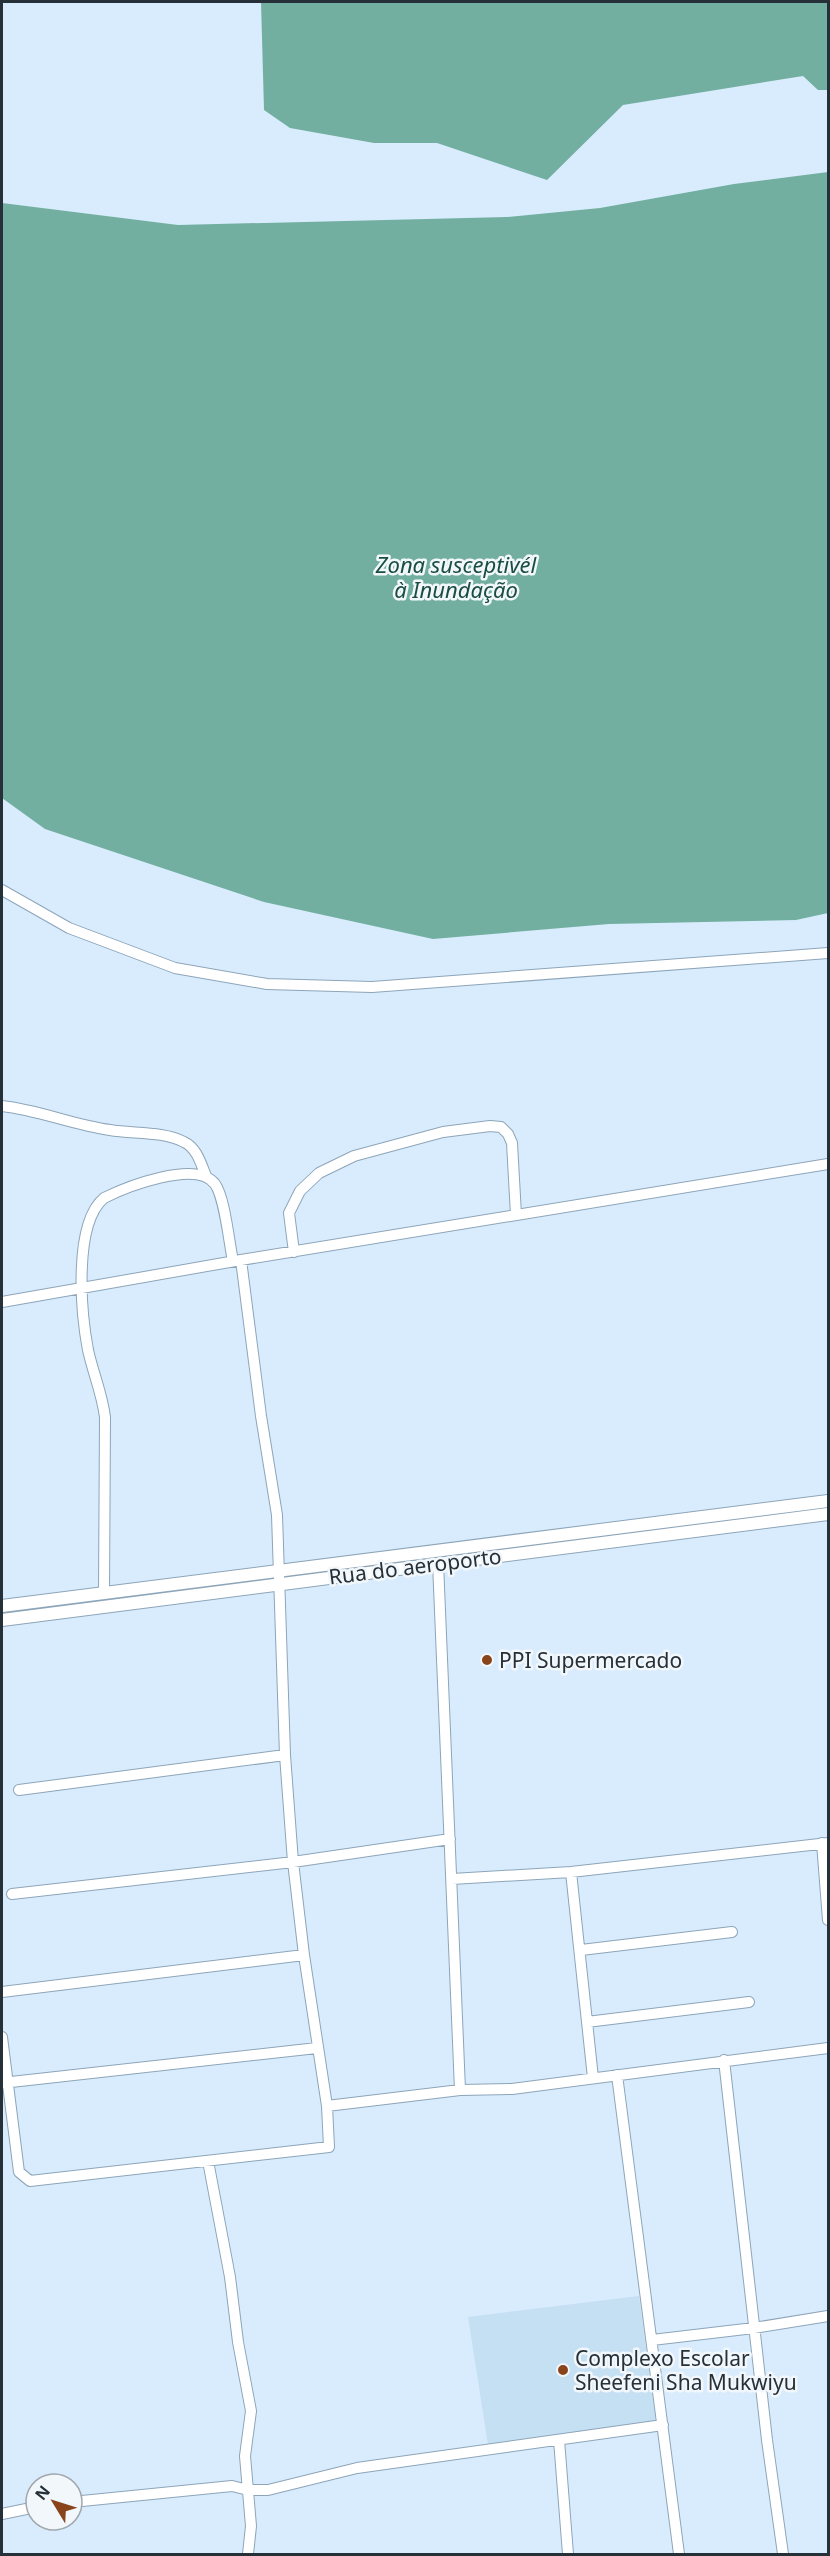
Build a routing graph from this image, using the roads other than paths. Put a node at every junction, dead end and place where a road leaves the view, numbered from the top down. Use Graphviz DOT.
graph roads {
  1 [pos="2,890"];
  2 [pos="828,953"];
  3 [pos="2,1106"];
  4 [pos="828,1164"];
  5 [pos="206,1176"];
  6 [pos="516,1215"];
  7 [pos="294,1252"];
  8 [pos="237,1260"];
  9 [pos="82,1288"];
  10 [pos="2,1302"];
  11 [pos="828,1501"];
  12 [pos="828,1514"];
  13 [pos="438,1563"];
  14 [pos="278,1577"];
  15 [pos="104,1593"];
  16 [pos="2,1606"];
  17 [pos="2,1620"];
  18 [pos="285,1755"];
  19 [pos="19,1790"];
  20 [pos="450,1839"];
  21 [pos="825,1843"];
  22 [pos="293,1862"];
  23 [pos="571,1872"];
  24 [pos="452,1879"];
  25 [pos="12,1894"];
  26 [pos="828,1920"];
  27 [pos="732,1932"];
  28 [pos="581,1950"];
  29 [pos="304,1955"];
  30 [pos="2,1992"];
  31 [pos="749,2002"];
  32 [pos="587,2022"];
  33 [pos="2,2037"];
  34 [pos="317,2048"];
  35 [pos="828,2048"];
  36 [pos="724,2060"];
  37 [pos="617,2075"];
  38 [pos="593,2078"];
  39 [pos="4,2083"];
  40 [pos="460,2090"];
  41 [pos="327,2106"];
  42 [pos="208,2162"];
  43 [pos="828,2316"];
  44 [pos="754,2328"];
  45 [pos="652,2340"];
  46 [pos="663,2426"];
  47 [pos="558,2440"];
  48 [pos="248,2490"];
  49 [pos="84,2501"];
  50 [pos="24,2509"];
  51 [pos="2,2514"];
  52 [pos="248,2554"];
  53 [pos="568,2554"];
  54 [pos="679,2554"];
  55 [pos="783,2554"];
  1 -- 2 [label="street"];
  3 -- 5 [label="street"];
  4 -- 6 [label="street"];
  5 -- 8 [label="street"];
  5 -- 9 [label="street"];
  6 -- 7 [label="street"];
  6 -- 7 [label="street"];
  7 -- 8 [label="street"];
  8 -- 9 [label="street"];
  8 -- 14 [label="street"];
  9 -- 10 [label="street"];
  9 -- 15 [label="street"];
  11 -- 14 [label="main road, Rua do aeroporto"];
  12 -- 13 [label="main road, Rua do aeroporto"];
  13 -- 14 [label="main road, Rua do aeroporto"];
  13 -- 20 [label="street"];
  14 -- 15 [label="main road, Rua do aeroporto"];
  14 -- 17 [label="main road, Rua do aeroporto"];
  14 -- 18 [label="street"];
  15 -- 16 [label="main road, Rua do aeroporto"];
  18 -- 19 [label="street"];
  18 -- 22 [label="street"];
  20 -- 22 [label="street"];
  20 -- 24 [label="street"];
  21 -- 23 [label="street"];
  21 -- 26 [label="street"];
  22 -- 25 [label="street"];
  22 -- 29 [label="street"];
  23 -- 24 [label="street"];
  23 -- 28 [label="street"];
  24 -- 40 [label="street"];
  27 -- 28 [label="street"];
  28 -- 32 [label="street"];
  29 -- 30 [label="street"];
  29 -- 34 [label="street"];
  31 -- 32 [label="street"];
  32 -- 38 [label="street"];
  33 -- 39 [label="street"];
  34 -- 39 [label="street"];
  34 -- 41 [label="street"];
  35 -- 36 [label="street"];
  36 -- 37 [label="street"];
  36 -- 44 [label="street"];
  37 -- 38 [label="street"];
  37 -- 45 [label="street"];
  38 -- 40 [label="street"];
  39 -- 42 [label="street"];
  40 -- 41 [label="street"];
  41 -- 42 [label="street"];
  42 -- 48 [label="street"];
  43 -- 44 [label="street"];
  44 -- 45 [label="street"];
  44 -- 55 [label="street"];
  45 -- 46 [label="street"];
  46 -- 47 [label="street"];
  46 -- 54 [label="street"];
  47 -- 48 [label="street"];
  47 -- 53 [label="street"];
  48 -- 49 [label="street"];
  48 -- 52 [label="street"];
  50 -- 51 [label="street"];
}
